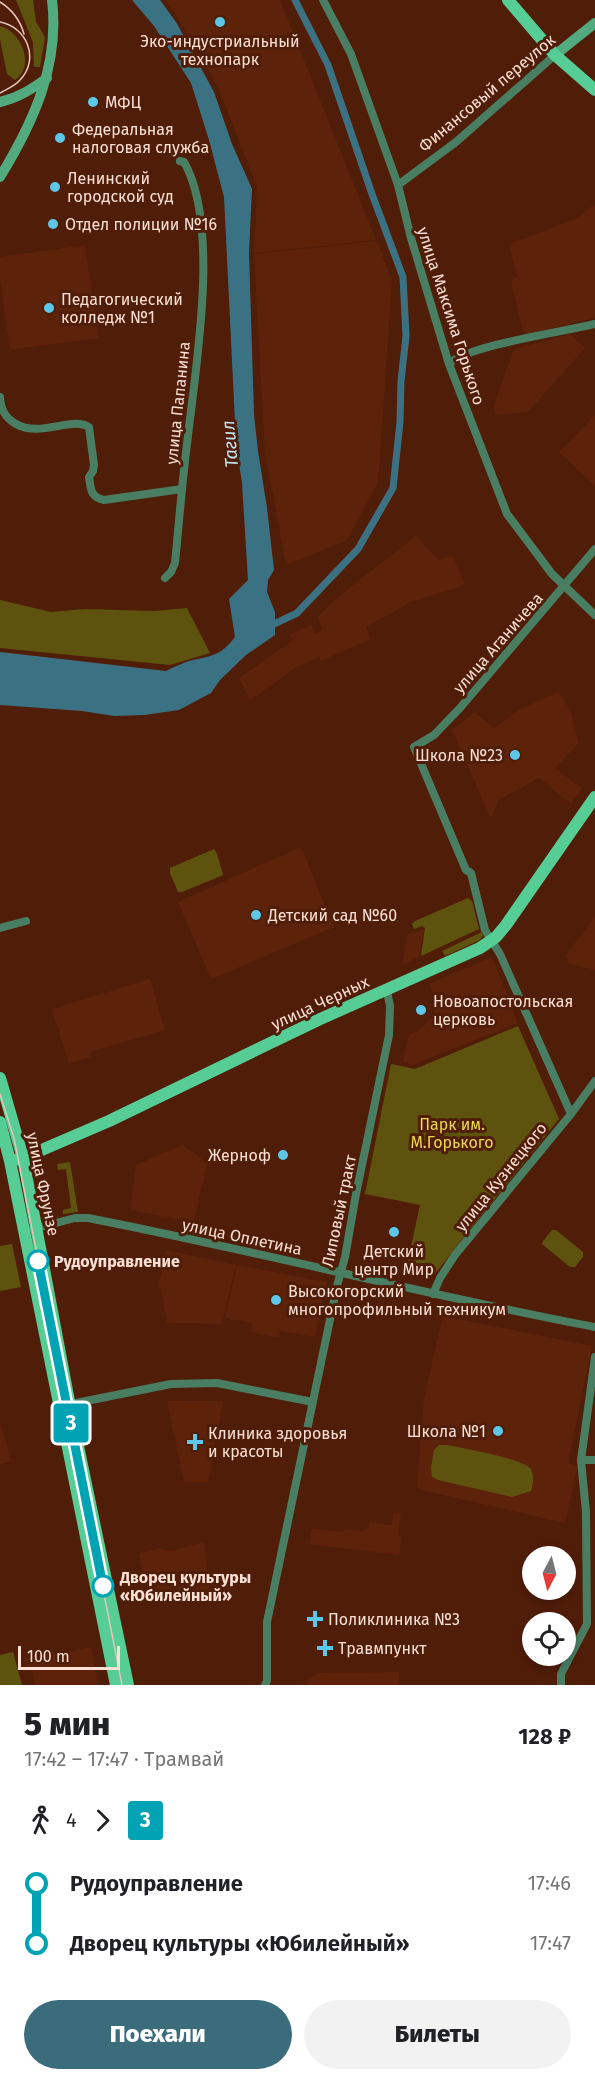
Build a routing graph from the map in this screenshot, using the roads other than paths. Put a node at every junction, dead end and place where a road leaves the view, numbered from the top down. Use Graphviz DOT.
graph roads {
  1 [pos="52,0"];
  2 [pos="323,0"];
  3 [pos="508,0"];
  4 [pos="595,23"];
  5 [pos="555,55"];
  6 [pos="48,77"];
  7 [pos="595,90"];
  8 [pos="0,102"];
  9 [pos="180,161"];
  10 [pos="1,174"];
  11 [pos="398,185"];
  12 [pos="595,324"];
  13 [pos="449,364"];
  14 [pos="0,397"];
  15 [pos="182,489"];
  16 [pos="595,549"];
  17 [pos="165,578"];
  18 [pos="565,586"];
  19 [pos="595,615"];
  20 [pos="595,797"];
  21 [pos="26,921"];
  22 [pos="0,928"];
  23 [pos="491,940"];
  24 [pos="387,991"];
  25 [pos="0,1078"];
  26 [pos="595,1081"];
  27 [pos="571,1114"];
  28 [pos="0,1122"];
  29 [pos="23,1158"];
  30 [pos="5,1163"];
  31 [pos="29,1230"];
  32 [pos="340,1272"];
  33 [pos="433,1294"];
  34 [pos="595,1327"];
  35 [pos="595,1357"];
  36 [pos="313,1402"];
  37 [pos="64,1406"];
  38 [pos="581,1460"];
  39 [pos="595,1460"];
  40 [pos="116,1685"];
  41 [pos="128,1685"];
  42 [pos="265,1685"];
  43 [pos="561,1685"];
  1 -- 6 [label="main road"];
  2 -- 11 [label="street, улица Максима Горького"];
  3 -- 5 [label="main road"];
  4 -- 5 [label="main road, Финансовый переулок"];
  5 -- 7 [label="main road"];
  5 -- 11 [label="street, Финансовый переулок"];
  6 -- 8 [label="main road"];
  6 -- 10 [label="main road"];
  9 -- 15 [label="street, улица Папанина"];
  11 -- 13 [label="street, улица Максима Горького"];
  12 -- 13 [label="street"];
  13 -- 18 [label="street, улица Максима Горького"];
  14 -- 15 [label="street"];
  15 -- 17 [label="street, улица Папанина"];
  16 -- 18 [label="street, улица Аганичева"];
  18 -- 19 [label="street, улица Максима Горького"];
  18 -- 23 [label="street, улица Аганичева"];
  20 -- 23 [label="main road, улица Черных"];
  21 -- 22 [label="street"];
  23 -- 24 [label="main road, улица Черных"];
  23 -- 27 [label="street"];
  24 -- 29 [label="main road, улица Черных"];
  24 -- 32 [label="street, Липовый тракт"];
  25 -- 29 [label="main road, улица Фрунзе"];
  26 -- 27 [label="street, улица Кузнецкого"];
  27 -- 33 [label="street, улица Кузнецкого"];
  28 -- 30 [label="main road, улица Фрунзе"];
  29 -- 30 [label="main road, улица Черных"];
  29 -- 31 [label="main road, улица Фрунзе"];
  30 -- 31 [label="main road, улица Фрунзе"];
  31 -- 32 [label="street, улица Оплетина"];
  31 -- 37 [label="main road, улица Фрунзе"];
  32 -- 33 [label="street, улица Оплетина"];
  32 -- 36 [label="street, Липовый тракт"];
  33 -- 34 [label="street, улица Оплетина"];
  35 -- 38 [label="street"];
  36 -- 37 [label="street"];
  36 -- 42 [label="street, Липовый тракт"];
  37 -- 40 [label="main road, улица Фрунзе"];
  37 -- 41 [label="main road, улица Фрунзе"];
  38 -- 39 [label="street"];
  38 -- 43 [label="street"];
}
